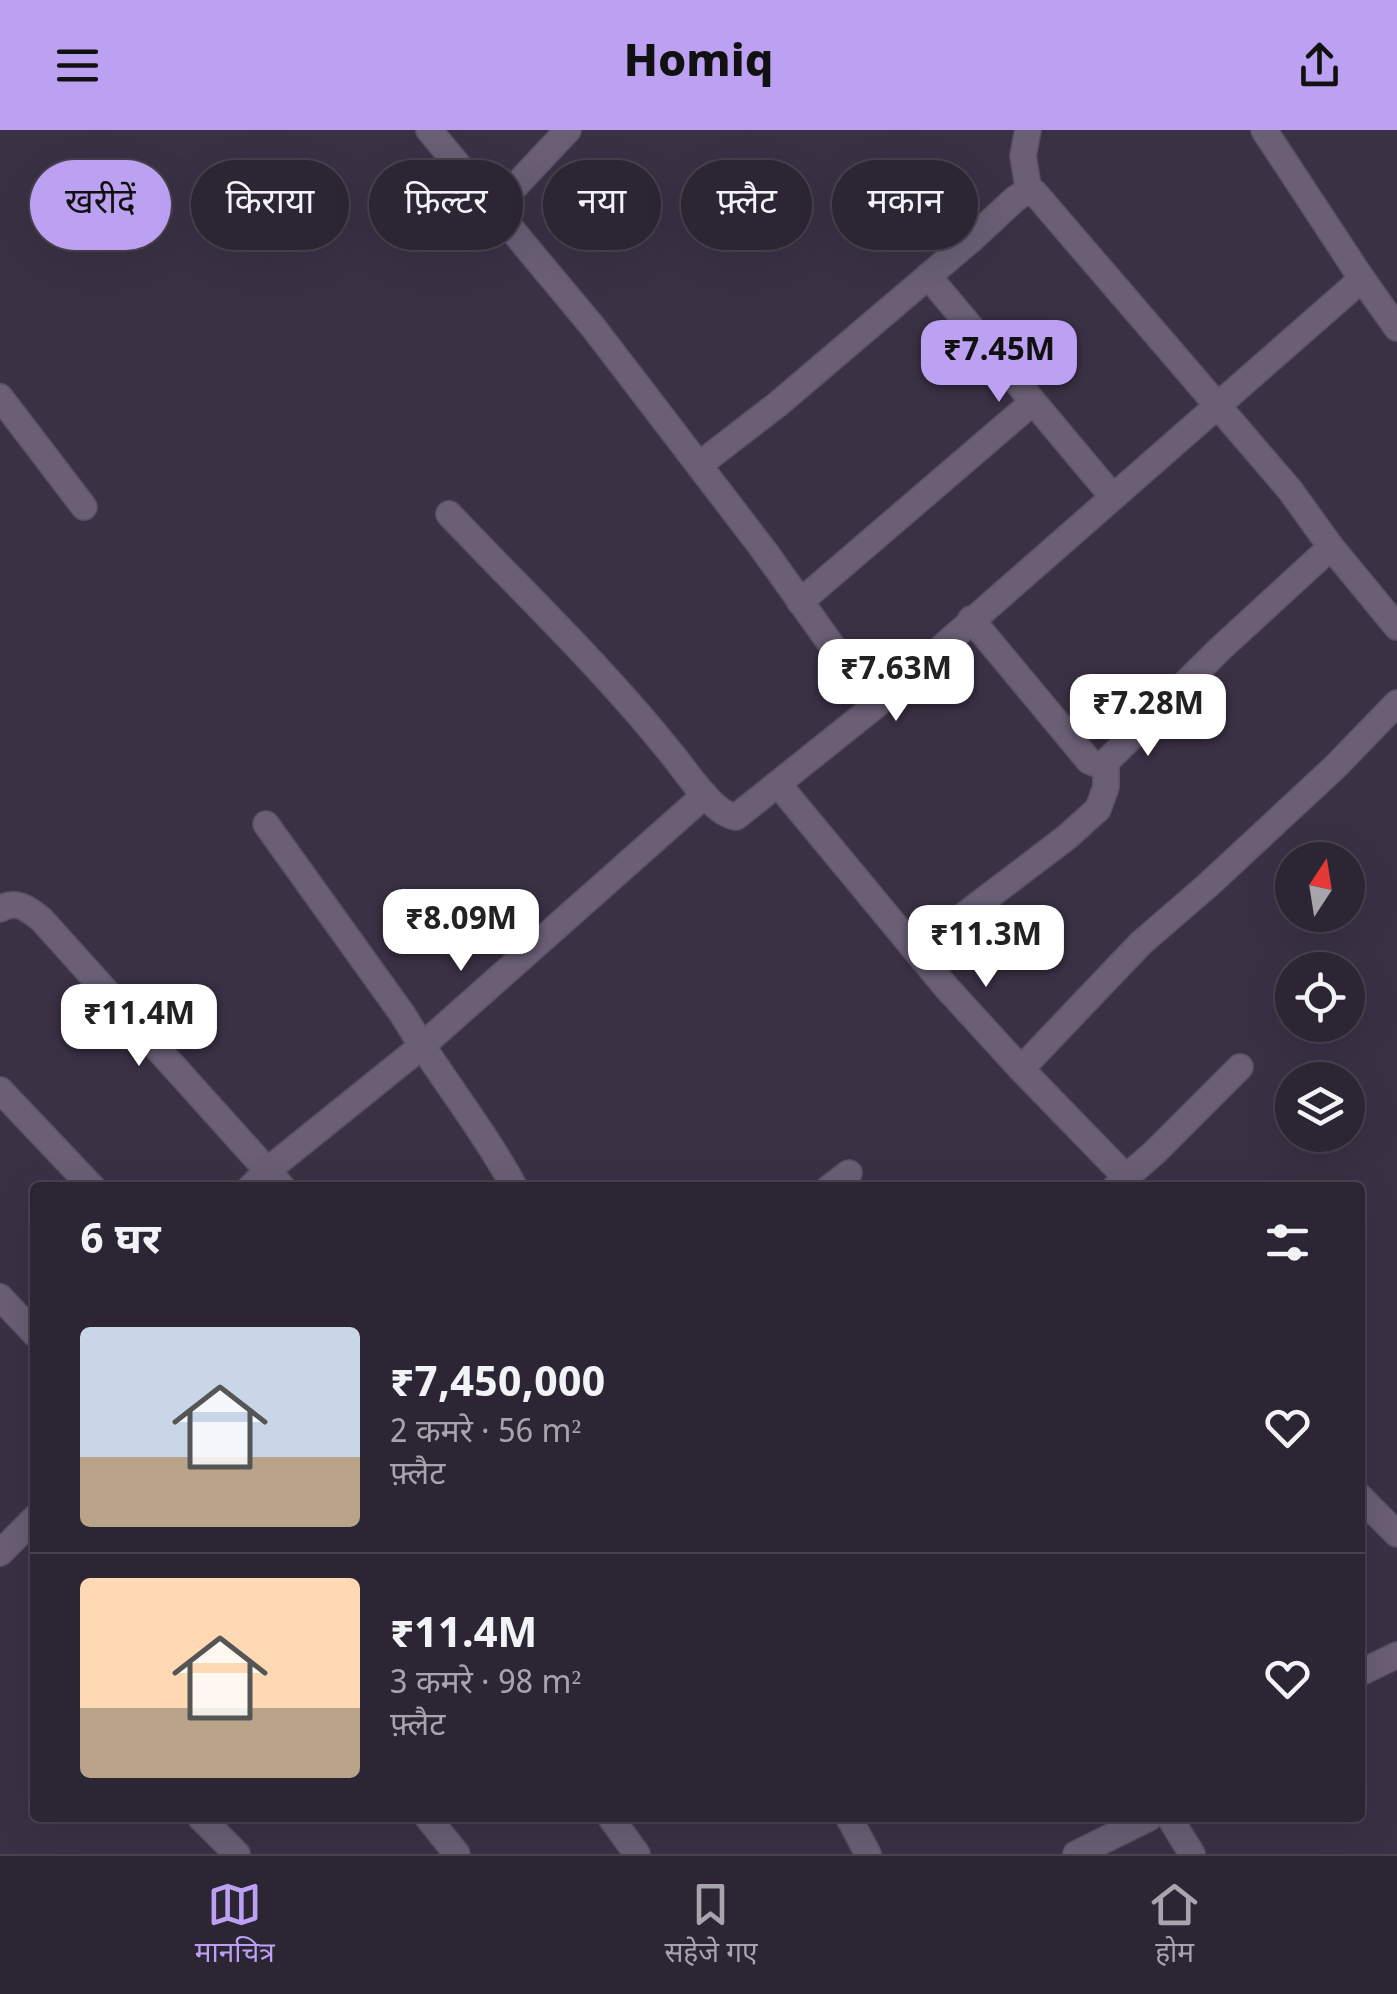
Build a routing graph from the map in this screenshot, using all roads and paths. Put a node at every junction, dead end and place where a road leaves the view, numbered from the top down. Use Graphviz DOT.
graph roads {
  1 [pos="429,130"];
  2 [pos="568,130"];
  3 [pos="1028,130"];
  4 [pos="1264,130"];
  5 [pos="454,160"];
  6 [pos="523,178"];
  7 [pos="1029,192"];
  8 [pos="523,244"];
  9 [pos="928,276"];
  10 [pos="1362,279"];
  11 [pos="1397,328"];
  12 [pos="0,397"];
  13 [pos="1033,402"];
  14 [pos="1220,406"];
  15 [pos="699,465"];
  16 [pos="1114,497"];
  17 [pos="84,507"];
  18 [pos="449,514"];
  19 [pos="1331,547"];
  20 [pos="800,602"];
  21 [pos="971,620"];
  22 [pos="1397,627"];
  23 [pos="1397,703"];
  24 [pos="874,706"];
  25 [pos="1106,762"];
  26 [pos="778,784"];
  27 [pos="705,795"];
  28 [pos="266,824"];
  29 [pos="0,909"];
  30 [pos="917,952"];
  31 [pos="422,1046"];
  32 [pos="1240,1066"];
  33 [pos="1020,1070"];
  34 [pos="0,1090"];
  35 [pos="87,1182"];
  36 [pos="267,1182"];
  37 [pos="513,1182"];
  38 [pos="1119,1182"];
  39 [pos="1121,1182"];
  40 [pos="0,1298"];
  41 [pos="30,1329"];
  42 [pos="1365,1502"];
  43 [pos="30,1523"];
  44 [pos="1397,1534"];
  45 [pos="0,1553"];
  46 [pos="1397,1655"];
  47 [pos="1365,1670"];
  48 [pos="205,1822"];
  49 [pos="431,1822"];
  50 [pos="614,1822"];
  51 [pos="851,1822"];
  52 [pos="1141,1822"];
  53 [pos="1172,1822"];
  54 [pos="237,1854"];
  55 [pos="457,1854"];
  56 [pos="637,1854"];
  57 [pos="868,1854"];
  58 [pos="1076,1854"];
  59 [pos="1192,1854"];
  1 -- 5 [label="street"];
  2 -- 6 [label="street"];
  3 -- 7 [label="street"];
  4 -- 10 [label="street"];
  7 -- 9 [label="street"];
  7 -- 14 [label="street"];
  8 -- 15 [label="street"];
  9 -- 13 [label="street"];
  9 -- 15 [label="street"];
  10 -- 11 [label="street"];
  10 -- 14 [label="street"];
  12 -- 17 [label="street"];
  13 -- 16 [label="street"];
  13 -- 20 [label="street"];
  14 -- 16 [label="street"];
  14 -- 19 [label="street"];
  15 -- 20 [label="street"];
  16 -- 21 [label="street"];
  18 -- 27 [label="street"];
  19 -- 22 [label="street"];
  19 -- 25 [label="street"];
  20 -- 24 [label="street"];
  21 -- 24 [label="street"];
  21 -- 25 [label="street"];
  23 -- 33 [label="street"];
  24 -- 26 [label="street"];
  25 -- 30 [label="street"];
  26 -- 27 [label="street"];
  26 -- 30 [label="street"];
  27 -- 31 [label="street"];
  28 -- 31 [label="street"];
  29 -- 36 [label="street"];
  30 -- 33 [label="street"];
  31 -- 36 [label="street"];
  31 -- 37 [label="street"];
  32 -- 39 [label="street"];
  33 -- 38 [label="street"];
  34 -- 35 [label="street"];
  40 -- 41 [label="street"];
  42 -- 44 [label="street"];
  43 -- 45 [label="street"];
  46 -- 47 [label="street"];
  48 -- 54 [label="street"];
  49 -- 55 [label="street"];
  50 -- 56 [label="street"];
  51 -- 57 [label="street"];
  52 -- 58 [label="street"];
  53 -- 59 [label="street"];
}
